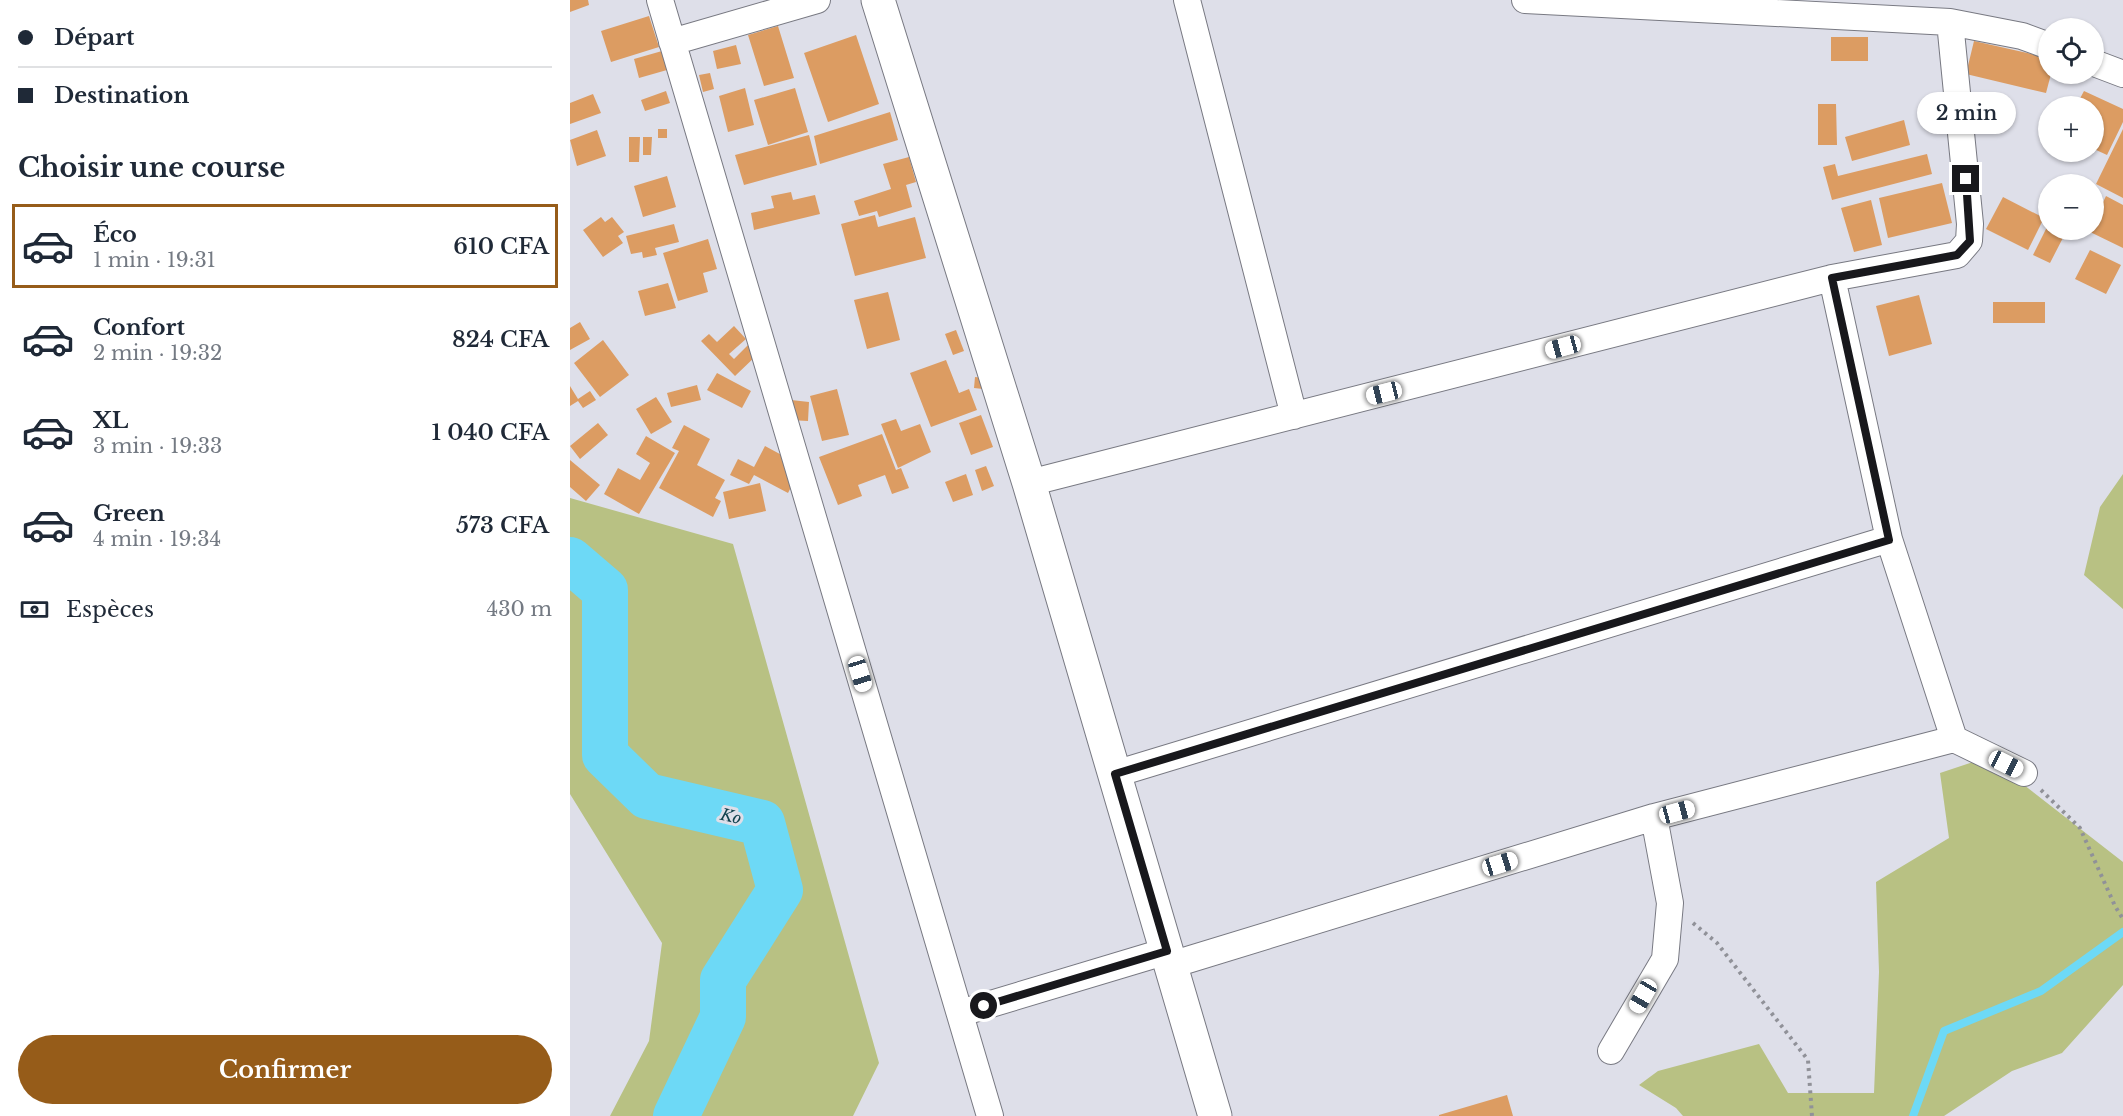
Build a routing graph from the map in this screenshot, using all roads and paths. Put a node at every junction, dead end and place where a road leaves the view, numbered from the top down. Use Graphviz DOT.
graph roads {
  1 [pos="660,0"];
  2 [pos="817,0"];
  3 [pos="878,0"];
  4 [pos="1187,0"];
  5 [pos="1525,0"];
  6 [pos="1950,21"];
  7 [pos="672,42"];
  8 [pos="2038,42"];
  9 [pos="2104,67"];
  10 [pos="2123,74"];
  11 [pos="1832,278"];
  12 [pos="1294,416"];
  13 [pos="1029,483"];
  14 [pos="1889,540"];
  15 [pos="1954,739"];
  16 [pos="2024,772"];
  17 [pos="1115,774"];
  18 [pos="1654,818"];
  19 [pos="1670,903"];
  20 [pos="2123,918"];
  21 [pos="1169,958"];
  22 [pos="961,1012"];
  23 [pos="1611,1051"];
  24 [pos="990,1116"];
  25 [pos="1215,1116"];
  26 [pos="1812,1116"];
  1 -- 7 [label="street"];
  2 -- 7 [label="street"];
  3 -- 13 [label="main road"];
  4 -- 12 [label="street"];
  5 -- 6 [label="street"];
  6 -- 8 [label="street"];
  6 -- 11 [label="street"];
  7 -- 22 [label="street"];
  9 -- 10 [label="street"];
  11 -- 12 [label="street"];
  11 -- 14 [label="street"];
  12 -- 13 [label="street"];
  13 -- 17 [label="main road"];
  14 -- 15 [label="street"];
  14 -- 17 [label="street"];
  15 -- 16 [label="street"];
  15 -- 18 [label="street"];
  16 -- 20 [label="path"];
  17 -- 21 [label="main road"];
  18 -- 19 [label="street"];
  18 -- 21 [label="street"];
  19 -- 23 [label="street"];
  19 -- 26 [label="path"];
  21 -- 22 [label="street"];
  21 -- 25 [label="main road"];
  22 -- 24 [label="street"];
}
